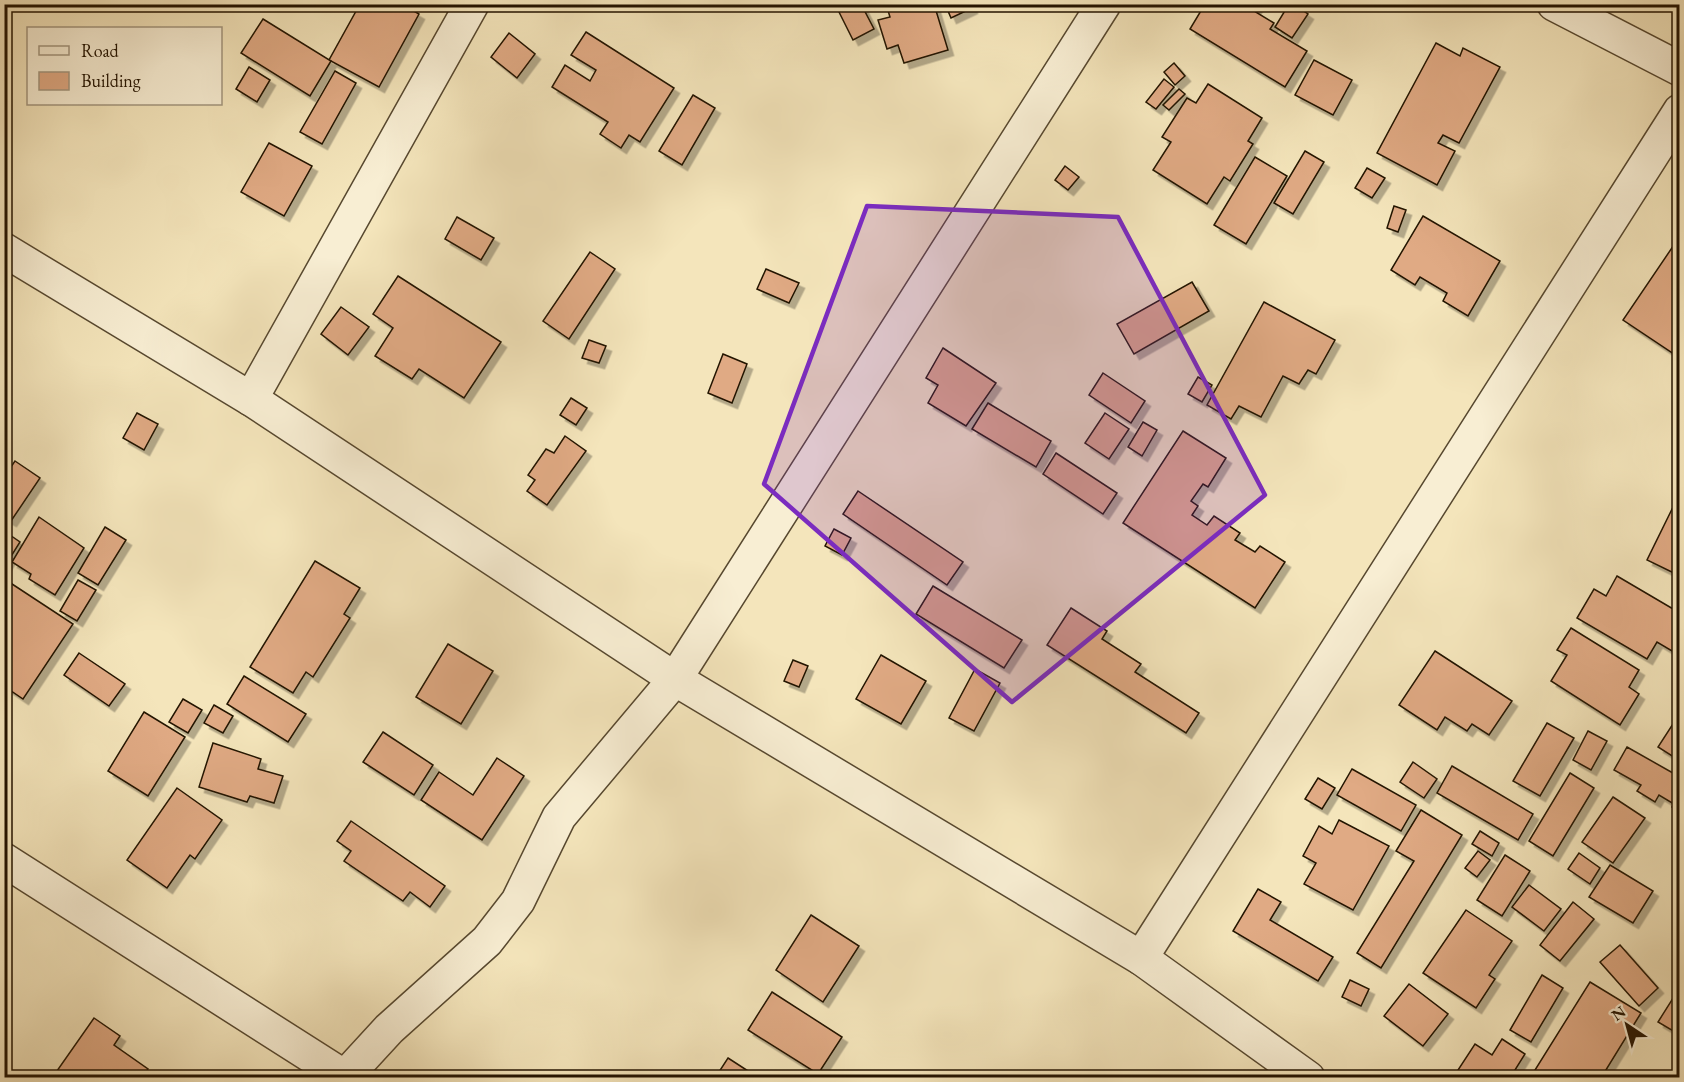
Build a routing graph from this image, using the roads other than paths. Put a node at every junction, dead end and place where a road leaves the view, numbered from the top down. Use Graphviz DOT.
graph roads {
  1 [pos="472,4"];
  2 [pos="1104,4"];
  3 [pos="1554,4"];
  4 [pos="1680,69"];
  5 [pos="1680,111"];
  6 [pos="4,250"];
  7 [pos="251,399"];
  8 [pos="675,679"];
  9 [pos="4,860"];
  10 [pos="1141,958"];
  11 [pos="345,1077"];
  12 [pos="1308,1077"];
  1 -- 7 [label="street"];
  2 -- 8 [label="street"];
  3 -- 4 [label="street"];
  5 -- 10 [label="street"];
  6 -- 7 [label="street"];
  7 -- 8 [label="street"];
  8 -- 10 [label="street"];
  8 -- 11 [label="street"];
  9 -- 11 [label="street"];
  10 -- 12 [label="street"];
}
